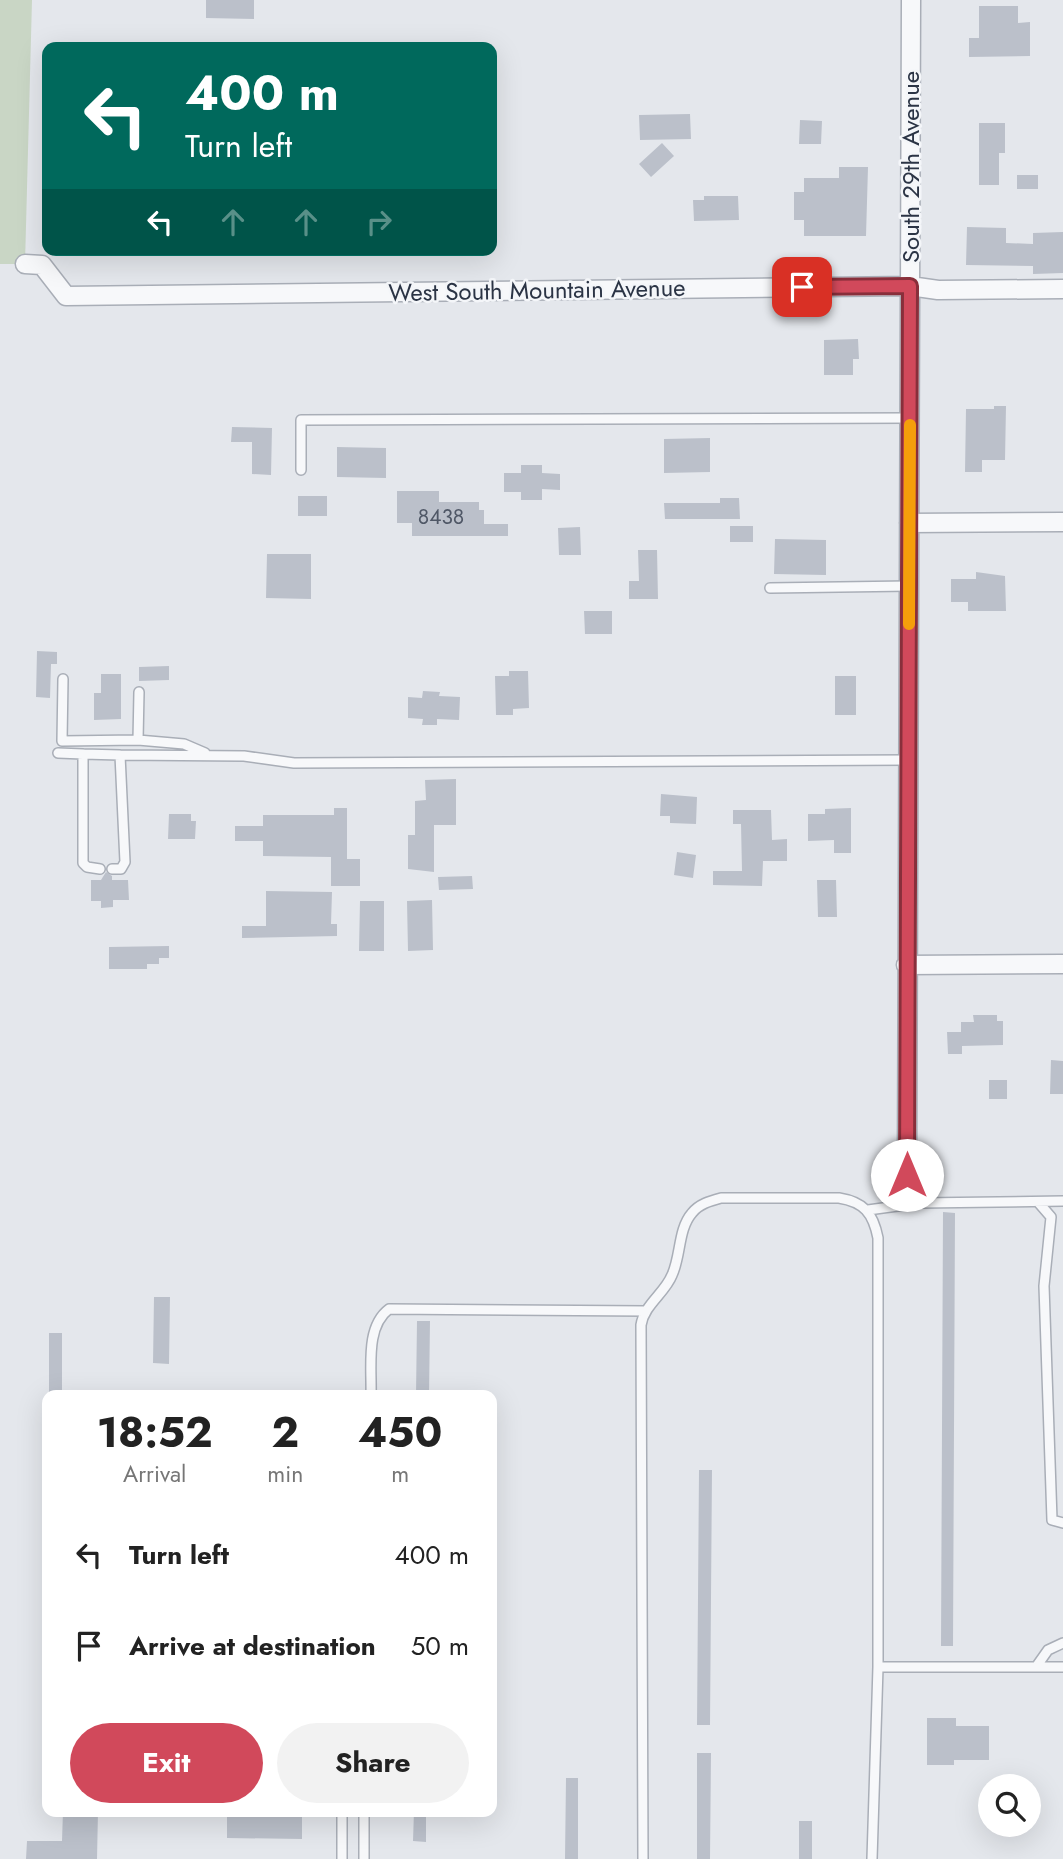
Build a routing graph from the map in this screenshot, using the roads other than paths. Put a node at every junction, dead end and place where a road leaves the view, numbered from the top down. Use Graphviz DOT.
graph roads {
  1 [pos="911,0"];
  2 [pos="25,264"];
  3 [pos="910,286"];
  4 [pos="1063,289"];
  5 [pos="910,418"];
  6 [pos="301,470"];
  7 [pos="1063,522"];
  8 [pos="909,523"];
  9 [pos="909,586"];
  10 [pos="770,588"];
  11 [pos="63,679"];
  12 [pos="139,692"];
  13 [pos="138,740"];
  14 [pos="58,753"];
  15 [pos="83,754"];
  16 [pos="120,755"];
  17 [pos="210,755"];
  18 [pos="908,760"];
  19 [pos="100,869"];
  20 [pos="112,869"];
  21 [pos="1063,964"];
  22 [pos="906,965"];
  23 [pos="907,1175"];
  24 [pos="1063,1201"];
  25 [pos="1038,1202"];
  26 [pos="868,1210"];
  27 [pos="646,1311"];
  28 [pos="371,1390"];
  29 [pos="1063,1523"];
  30 [pos="1063,1643"];
  31 [pos="878,1667"];
  32 [pos="1036,1667"];
  33 [pos="1063,1667"];
  34 [pos="342,1817"];
  35 [pos="364,1817"];
  36 [pos="342,1859"];
  37 [pos="364,1859"];
  38 [pos="643,1859"];
  39 [pos="872,1859"];
  1 -- 3 [label="street, South 29th Avenue"];
  2 -- 3 [label="street, West South Mountain Avenue"];
  3 -- 4 [label="street, West South Mountain Avenue"];
  3 -- 5 [label="street, South 29th Avenue"];
  5 -- 6 [label="lane"];
  5 -- 8 [label="street, South 29th Avenue"];
  7 -- 8 [label="street"];
  8 -- 9 [label="street, South 29th Avenue"];
  9 -- 10 [label="lane"];
  9 -- 18 [label="street, South 29th Avenue"];
  11 -- 13 [label="lane"];
  12 -- 13 [label="lane"];
  13 -- 17 [label="lane"];
  14 -- 15 [label="lane"];
  15 -- 16 [label="lane"];
  15 -- 19 [label="lane"];
  16 -- 17 [label="lane"];
  16 -- 20 [label="lane"];
  17 -- 18 [label="lane"];
  18 -- 22 [label="street, South 29th Avenue"];
  21 -- 22 [label="street"];
  22 -- 23 [label="street, South 29th Avenue"];
  24 -- 25 [label="lane"];
  25 -- 26 [label="lane"];
  25 -- 29 [label="lane"];
  26 -- 27 [label="lane"];
  26 -- 31 [label="lane"];
  27 -- 28 [label="lane"];
  27 -- 38 [label="lane"];
  30 -- 32 [label="lane"];
  31 -- 32 [label="lane"];
  31 -- 39 [label="lane"];
  32 -- 33 [label="lane"];
  34 -- 36 [label="lane"];
  35 -- 37 [label="lane"];
}
